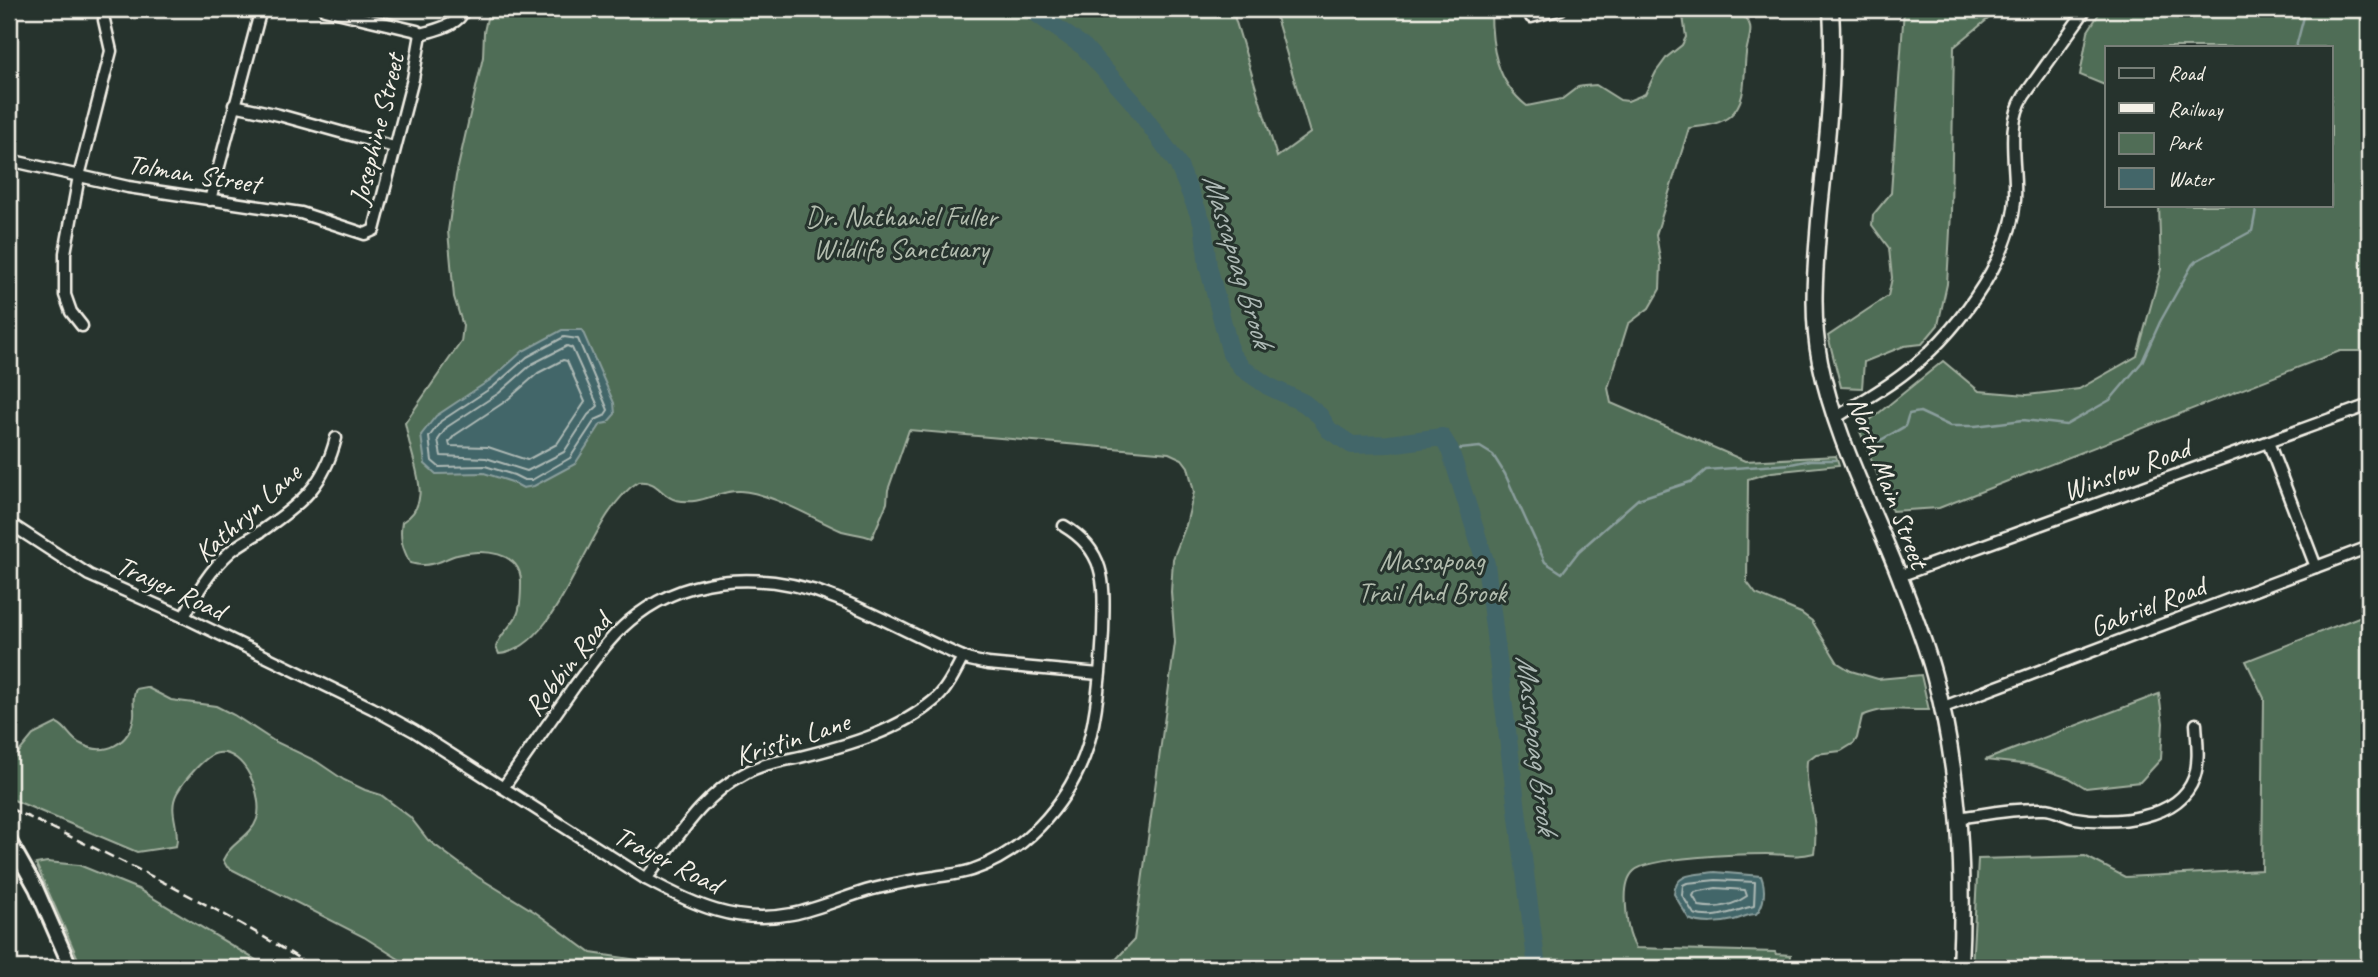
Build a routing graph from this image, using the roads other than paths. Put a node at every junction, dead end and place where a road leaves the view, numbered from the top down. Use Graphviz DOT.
graph roads {
  1 [pos="261,9"];
  2 [pos="324,9"];
  3 [pos="465,9"];
  4 [pos="1561,9"];
  5 [pos="1831,9"];
  6 [pos="2087,9"];
  7 [pos="347,11"];
  8 [pos="1531,17"];
  9 [pos="104,20"];
  10 [pos="421,34"];
  11 [pos="234,105"];
  12 [pos="394,147"];
  13 [pos="9,160"];
  14 [pos="79,176"];
  15 [pos="210,200"];
  16 [pos="370,233"];
  17 [pos="82,326"];
  18 [pos="2369,405"];
  19 [pos="1835,418"];
  20 [pos="336,438"];
  21 [pos="2268,442"];
  22 [pos="9,523"];
  23 [pos="1064,526"];
  24 [pos="2369,547"];
  25 [pos="2316,567"];
  26 [pos="1899,576"];
  27 [pos="184,617"];
  28 [pos="963,657"];
  29 [pos="1098,674"];
  30 [pos="1941,708"];
  31 [pos="2196,724"];
  32 [pos="503,788"];
  33 [pos="1958,818"];
  34 [pos="11,844"];
  35 [pos="646,879"];
  36 [pos="71,968"];
  37 [pos="1959,968"];
  1 -- 11 [label="street"];
  2 -- 7 [label="street"];
  3 -- 10 [label="street"];
  4 -- 8 [label="street"];
  5 -- 19 [label="main road, North Main Street"];
  6 -- 19 [label="street"];
  7 -- 10 [label="street"];
  9 -- 14 [label="street"];
  10 -- 12 [label="street, Josephine Street"];
  11 -- 12 [label="street"];
  11 -- 15 [label="street"];
  12 -- 16 [label="street, Josephine Street"];
  13 -- 14 [label="street, Tolman Street"];
  14 -- 15 [label="street, Tolman Street"];
  14 -- 17 [label="street"];
  15 -- 16 [label="street, Tolman Street"];
  18 -- 21 [label="street, Winslow Road"];
  19 -- 26 [label="main road, North Main Street"];
  20 -- 27 [label="street, Kathryn Lane"];
  21 -- 25 [label="street"];
  21 -- 26 [label="street, Winslow Road"];
  22 -- 27 [label="street, Trayer Road"];
  23 -- 29 [label="street, Trayer Road"];
  24 -- 25 [label="street, Gabriel Road"];
  25 -- 30 [label="street, Gabriel Road"];
  26 -- 30 [label="main road, North Main Street"];
  27 -- 32 [label="street, Trayer Road"];
  28 -- 29 [label="street, Robbin Road"];
  28 -- 32 [label="street, Robbin Road"];
  28 -- 35 [label="street, Kristin Lane"];
  29 -- 35 [label="street, Trayer Road"];
  30 -- 33 [label="main road, North Main Street"];
  31 -- 33 [label="street"];
  32 -- 35 [label="street, Trayer Road"];
  33 -- 37 [label="main road, North Main Street"];
  34 -- 36 [label="street"];
}
